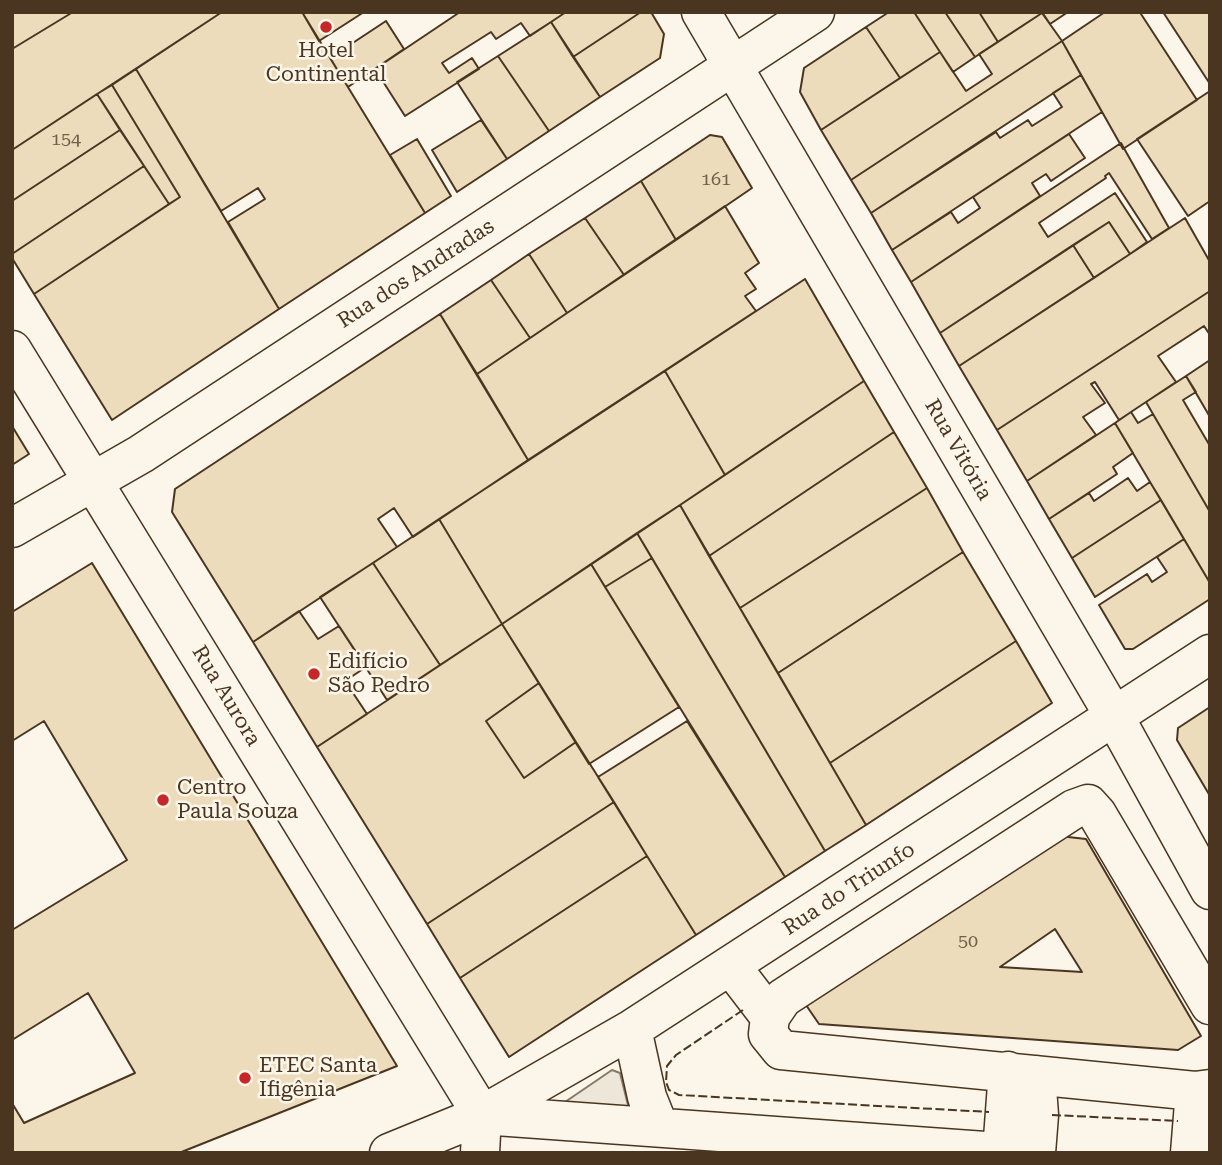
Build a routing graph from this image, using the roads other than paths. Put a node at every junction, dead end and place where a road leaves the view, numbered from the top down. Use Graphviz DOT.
graph roads {
  1 [pos="701,12"];
  2 [pos="815,12"];
  3 [pos="733,67"];
  4 [pos="12,349"];
  5 [pos="94,482"];
  6 [pos="12,528"];
  7 [pos="1210,654"];
  8 [pos="1114,716"];
  9 [pos="1174,825"];
  10 [pos="1119,853"];
  11 [pos="1210,890"];
  12 [pos="731,966"];
  13 [pos="1210,1005"];
  14 [pos="770,1017"];
  15 [pos="632,1029"];
  16 [pos="1022,1073"];
  17 [pos="1202,1090"];
  18 [pos="482,1115"];
  19 [pos="659,1127"];
  20 [pos="1002,1152"];
  21 [pos="389,1153"];
  22 [pos="480,1153"];
  23 [pos="1013,1153"];
  24 [pos="1035,1153"];
  25 [pos="1190,1153"];
  1 -- 3 [label="street, Rua Vitória"];
  2 -- 3 [label="street, Rua dos Andradas"];
  3 -- 5 [label="street, Rua dos Andradas"];
  3 -- 8 [label="street, Rua Vitória"];
  4 -- 5 [label="street, Rua Aurora"];
  5 -- 6 [label="street, Rua dos Andradas"];
  5 -- 18 [label="street, Rua Aurora"];
  7 -- 8 [label="street, Rua do Triunfo"];
  8 -- 9 [label="street, Rua Vitória"];
  8 -- 12 [label="street, Rua do Triunfo"];
  9 -- 10 [label="street"];
  9 -- 11 [label="street, Rua Vitória"];
  10 -- 13 [label="street"];
  10 -- 14 [label="street"];
  12 -- 14 [label="street"];
  12 -- 15 [label="street, Rua do Triunfo"];
  14 -- 16 [label="street"];
  15 -- 18 [label="street, Rua do Triunfo"];
  15 -- 19 [label="street"];
  16 -- 17 [label="street"];
  16 -- 20 [label="street"];
  16 -- 24 [label="street"];
  17 -- 25 [label="street"];
  18 -- 19 [label="street"];
  18 -- 21 [label="street, Rua do Triunfo"];
  18 -- 22 [label="street"];
  19 -- 20 [label="street"];
  20 -- 23 [label="street"];
}
